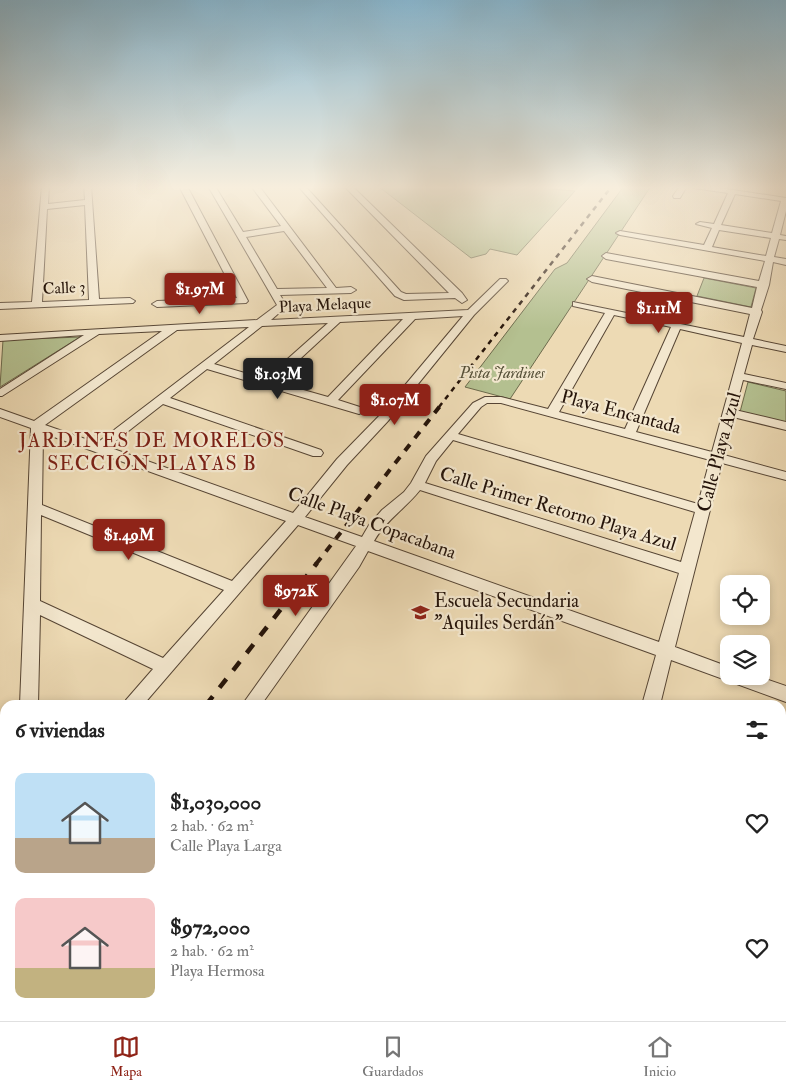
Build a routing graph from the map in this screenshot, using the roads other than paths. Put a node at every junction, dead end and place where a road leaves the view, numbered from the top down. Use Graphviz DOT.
graph roads {
  1 [pos="42,234"];
  2 [pos="91,234"];
  3 [pos="208,234"];
  4 [pos="250,234"];
  5 [pos="290,234"];
  6 [pos="344,234"];
  7 [pos="397,234"];
  8 [pos="624,234"];
  9 [pos="714,234"];
  10 [pos="761,234"];
  11 [pos="241,235"];
  12 [pos="780,237"];
  13 [pos="708,248"];
  14 [pos="606,256"];
  15 [pos="770,260"];
  16 [pos="786,262"];
  17 [pos="592,279"];
  18 [pos="503,282"];
  19 [pos="764,285"];
  20 [pos="333,290"];
  21 [pos="351,290"];
  22 [pos="276,292"];
  23 [pos="459,295"];
  24 [pos="130,301"];
  25 [pos="94,302"];
  26 [pos="37,304"];
  27 [pos="157,304"];
  28 [pos="576,304"];
  29 [pos="0,306"];
  30 [pos="611,312"];
  31 [pos="756,312"];
  32 [pos="471,313"];
  33 [pos="412,316"];
  34 [pos="337,320"];
  35 [pos="257,324"];
  36 [pos="677,326"];
  37 [pos="174,328"];
  38 [pos="96,331"];
  39 [pos="0,338"];
  40 [pos="748,342"];
  41 [pos="786,350"];
  42 [pos="205,364"];
  43 [pos="740,376"];
  44 [pos="267,383"];
  45 [pos="786,386"];
  46 [pos="2,393"];
  47 [pos="161,399"];
  48 [pos="330,402"];
  49 [pos="359,410"];
  50 [pos="729,412"];
  51 [pos="0,413"];
  52 [pos="552,413"];
  53 [pos="37,425"];
  54 [pos="786,426"];
  55 [pos="629,434"];
  56 [pos="451,436"];
  57 [pos="99,448"];
  58 [pos="318,453"];
  59 [pos="718,457"];
  60 [pos="786,476"];
  61 [pos="417,485"];
  62 [pos="34,507"];
  63 [pos="703,510"];
  64 [pos="296,518"];
  65 [pos="365,543"];
  66 [pos="688,570"];
  67 [pos="234,588"];
  68 [pos="31,604"];
  69 [pos="665,651"];
  70 [pos="164,666"];
  71 [pos="720,671"];
  72 [pos="761,685"];
  73 [pos="786,694"];
  74 [pos="29,700"];
  75 [pos="136,700"];
  76 [pos="256,700"];
  77 [pos="652,700"];
  1 -- 26 [label="street"];
  2 -- 25 [label="street"];
  3 -- 27 [label="street"];
  4 -- 11 [label="street"];
  5 -- 20 [label="street"];
  6 -- 23 [label="street"];
  7 -- 23 [label="street"];
  8 -- 13 [label="street"];
  9 -- 13 [label="street"];
  10 -- 12 [label="street"];
  11 -- 22 [label="street"];
  12 -- 15 [label="street, Calle Playa Azul"];
  13 -- 15 [label="street"];
  14 -- 19 [label="street"];
  15 -- 16 [label="street"];
  15 -- 19 [label="street, Calle Playa Azul"];
  17 -- 31 [label="street"];
  18 -- 32 [label="street"];
  19 -- 31 [label="street, Calle Playa Azul"];
  20 -- 21 [label="street"];
  20 -- 22 [label="street"];
  22 -- 35 [label="street"];
  23 -- 32 [label="street"];
  24 -- 25 [label="street, Calle 3"];
  25 -- 26 [label="street, Calle 3"];
  26 -- 29 [label="street, Calle 3"];
  28 -- 30 [label="street"];
  30 -- 36 [label="street"];
  30 -- 52 [label="street"];
  31 -- 40 [label="street, Calle Playa Azul"];
  32 -- 33 [label="street, Playa Melaque"];
  32 -- 64 [label="street"];
  33 -- 34 [label="street, Playa Melaque"];
  33 -- 48 [label="street"];
  34 -- 35 [label="street, Playa Melaque"];
  34 -- 44 [label="street"];
  35 -- 37 [label="street, Playa Melaque"];
  35 -- 42 [label="street"];
  36 -- 40 [label="street"];
  36 -- 55 [label="street"];
  37 -- 38 [label="street, Playa Melaque"];
  37 -- 53 [label="street"];
  38 -- 39 [label="street, Playa Melaque"];
  38 -- 46 [label="street"];
  40 -- 41 [label="street"];
  40 -- 43 [label="street, Calle Playa Azul"];
  42 -- 44 [label="street"];
  42 -- 47 [label="street"];
  43 -- 45 [label="street"];
  43 -- 50 [label="street, Calle Playa Azul"];
  44 -- 48 [label="street"];
  47 -- 57 [label="street"];
  47 -- 58 [label="street"];
  48 -- 49 [label="street"];
  50 -- 54 [label="street"];
  50 -- 59 [label="street, Calle Playa Azul"];
  51 -- 53 [label="street, Calle Playa Copacabana"];
  52 -- 55 [label="street, Playa Encantada"];
  52 -- 56 [label="street, Playa Encantada"];
  53 -- 57 [label="street, Calle Playa Copacabana"];
  53 -- 62 [label="street"];
  55 -- 59 [label="street, Playa Encantada"];
  56 -- 61 [label="street"];
  56 -- 63 [label="street, Calle Primer Retorno Playa Azul"];
  57 -- 64 [label="street, Calle Playa Copacabana"];
  59 -- 60 [label="street, Playa Encantada"];
  59 -- 63 [label="street, Calle Playa Azul"];
  61 -- 65 [label="street"];
  61 -- 66 [label="street, Calle Primer Retorno Playa Azul"];
  62 -- 67 [label="street"];
  62 -- 68 [label="street"];
  63 -- 66 [label="street, Calle Playa Azul"];
  64 -- 65 [label="street, Calle Playa Copacabana"];
  64 -- 67 [label="street"];
  65 -- 69 [label="street, Calle Playa Copacabana"];
  65 -- 76 [label="street"];
  66 -- 69 [label="street, Calle Playa Azul"];
  67 -- 70 [label="street"];
  68 -- 70 [label="street"];
  68 -- 74 [label="street"];
  69 -- 71 [label="street, Calle Playa Copacabana"];
  69 -- 77 [label="street, Calle Playa Azul"];
  70 -- 75 [label="street"];
  72 -- 73 [label="street"];
}
